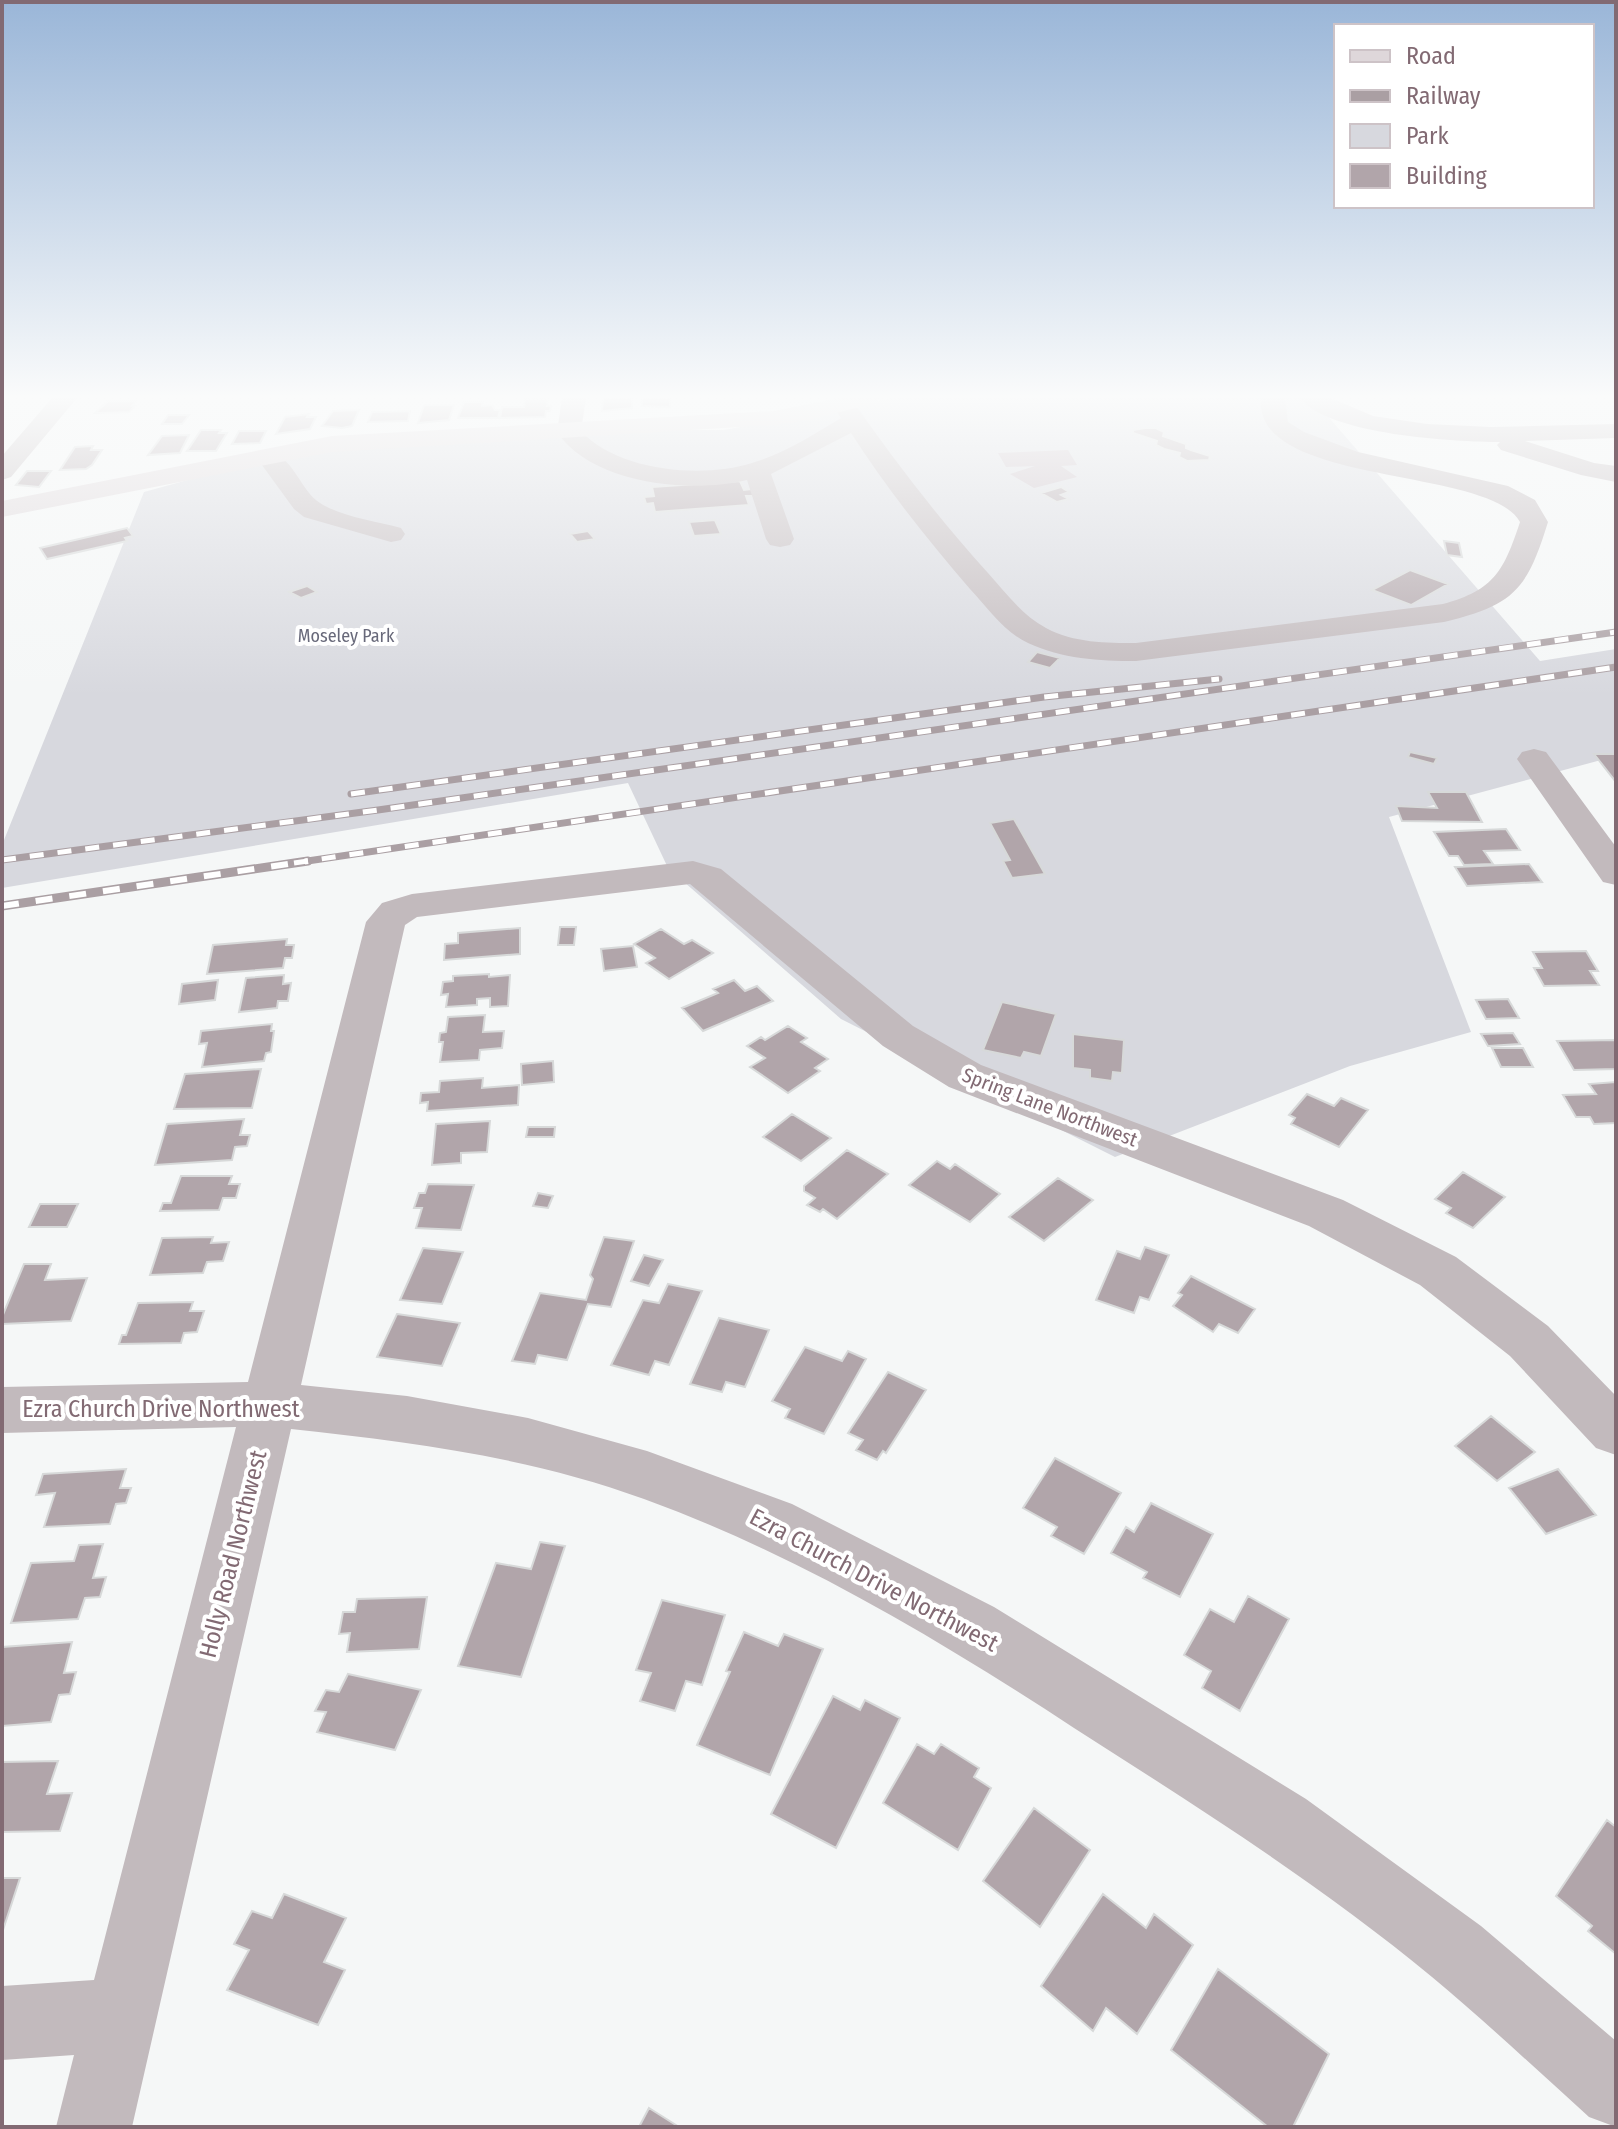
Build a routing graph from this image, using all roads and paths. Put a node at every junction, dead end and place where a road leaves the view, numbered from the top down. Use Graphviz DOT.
graph roads {
  1 [pos="59,497"];
  2 [pos="94,497"];
  3 [pos="299,497"];
  4 [pos="766,497"];
  5 [pos="912,497"];
  6 [pos="1509,497"];
  7 [pos="2,509"];
  8 [pos="2,516"];
  9 [pos="391,534"];
  10 [pos="780,539"];
  11 [pos="1534,759"];
  12 [pos="1616,874"];
  13 [pos="372,981"];
  14 [pos="270,1404"];
  15 [pos="2,1410"];
  16 [pos="1616,1432"];
  17 [pos="121,2015"];
  18 [pos="2,2023"];
  19 [pos="1616,2090"];
  20 [pos="94,2127"];
  1 -- 7 [label="main road"];
  2 -- 8 [label="main road"];
  3 -- 9 [label="street"];
  4 -- 10 [label="street"];
  5 -- 6 [label="street"];
  11 -- 12 [label="street"];
  13 -- 14 [label="street, Holly Road Northwest"];
  13 -- 16 [label="street, Spring Lane Northwest"];
  14 -- 15 [label="street, Ezra Church Drive Northwest"];
  14 -- 17 [label="street, Holly Road Northwest"];
  14 -- 19 [label="street, Ezra Church Drive Northwest"];
  17 -- 18 [label="street"];
  17 -- 20 [label="street, Holly Road Northwest"];
}
